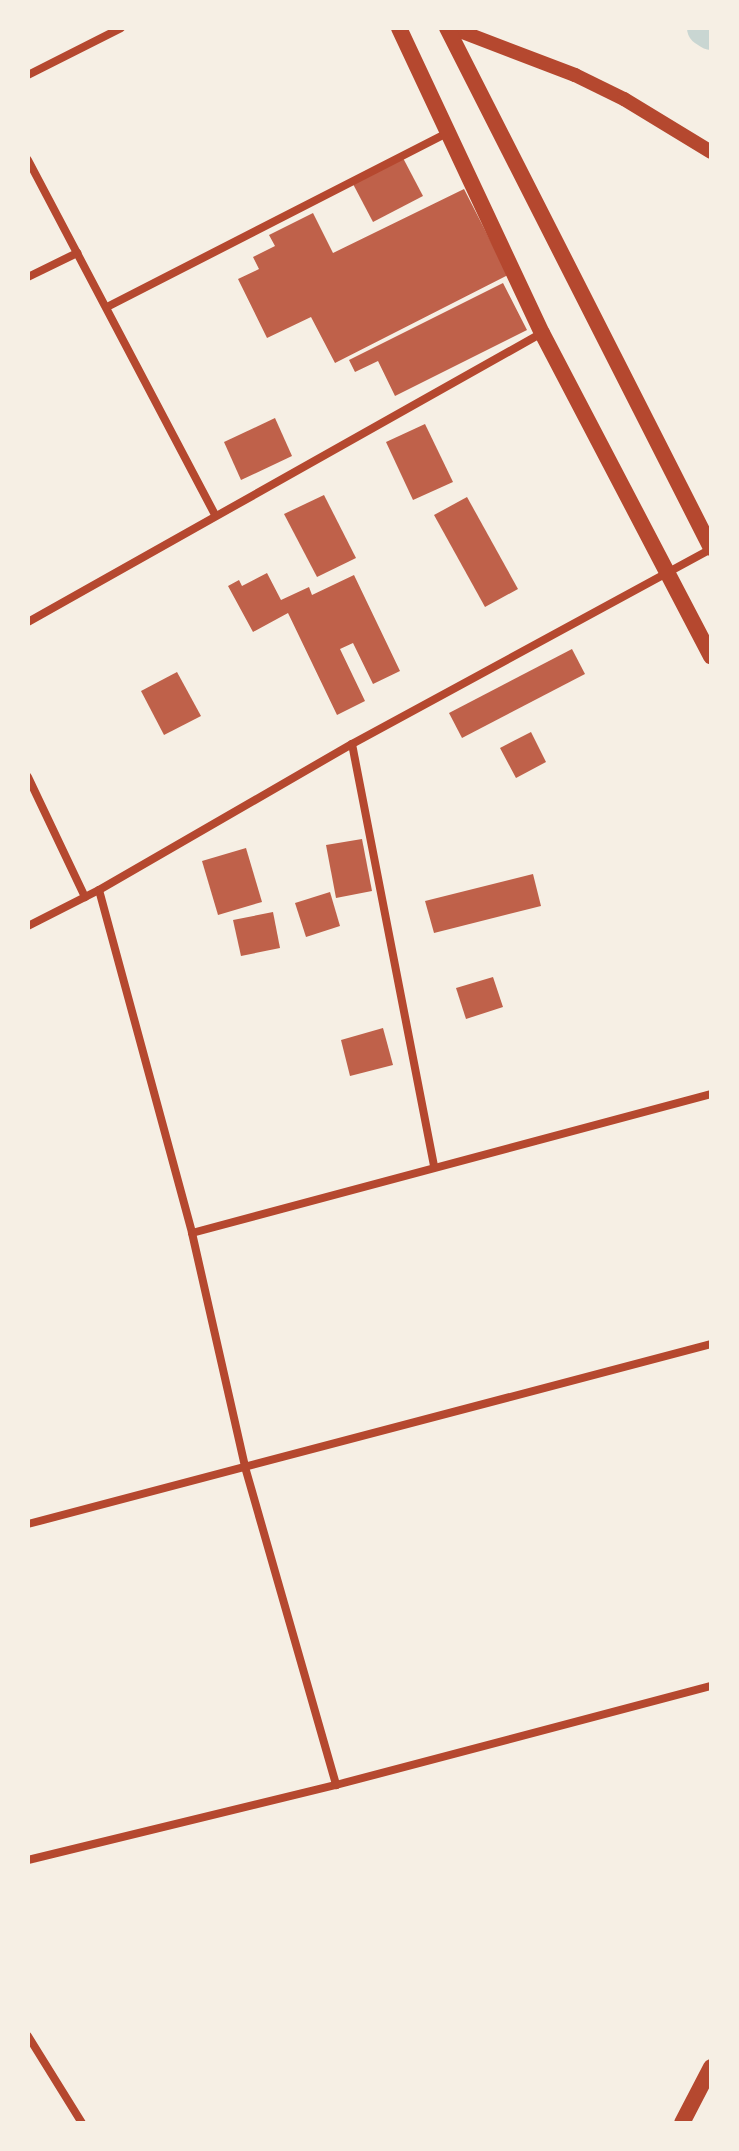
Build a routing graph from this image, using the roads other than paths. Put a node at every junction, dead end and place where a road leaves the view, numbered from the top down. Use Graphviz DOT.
graph roads {
  1 [pos="121,28"];
  2 [pos="399,28"];
  3 [pos="450,28"];
  4 [pos="28,75"];
  5 [pos="447,133"];
  6 [pos="711,152"];
  7 [pos="28,160"];
  8 [pos="77,253"];
  9 [pos="28,277"];
  10 [pos="107,307"];
  11 [pos="542,333"];
  12 [pos="215,514"];
  13 [pos="711,548"];
  14 [pos="668,571"];
  15 [pos="28,622"];
  16 [pos="711,656"];
  17 [pos="352,744"];
  18 [pos="28,777"];
  19 [pos="99,890"];
  20 [pos="85,897"];
  21 [pos="28,926"];
  22 [pos="711,1094"];
  23 [pos="434,1167"];
  24 [pos="192,1233"];
  25 [pos="711,1344"];
  26 [pos="245,1467"];
  27 [pos="28,1524"];
  28 [pos="711,1686"];
  29 [pos="336,1785"];
  30 [pos="28,1860"];
  31 [pos="28,2036"];
  32 [pos="711,2067"];
  33 [pos="82,2123"];
  34 [pos="682,2123"];
  1 -- 4 [label="street"];
  2 -- 5 [label="main road"];
  3 -- 6 [label="street"];
  3 -- 13 [label="main road"];
  5 -- 10 [label="street"];
  5 -- 11 [label="main road"];
  7 -- 8 [label="street"];
  8 -- 9 [label="street"];
  8 -- 10 [label="street"];
  10 -- 12 [label="street"];
  11 -- 12 [label="street"];
  11 -- 14 [label="main road"];
  12 -- 15 [label="street"];
  13 -- 14 [label="street"];
  14 -- 16 [label="main road"];
  14 -- 17 [label="street"];
  17 -- 19 [label="street"];
  17 -- 23 [label="street"];
  18 -- 20 [label="street"];
  19 -- 20 [label="street"];
  19 -- 24 [label="street"];
  20 -- 21 [label="street"];
  22 -- 23 [label="street"];
  23 -- 24 [label="street"];
  24 -- 26 [label="street"];
  25 -- 26 [label="street"];
  26 -- 27 [label="street"];
  26 -- 29 [label="street"];
  28 -- 29 [label="street"];
  29 -- 30 [label="street"];
  31 -- 33 [label="street"];
  32 -- 34 [label="main road"];
}
